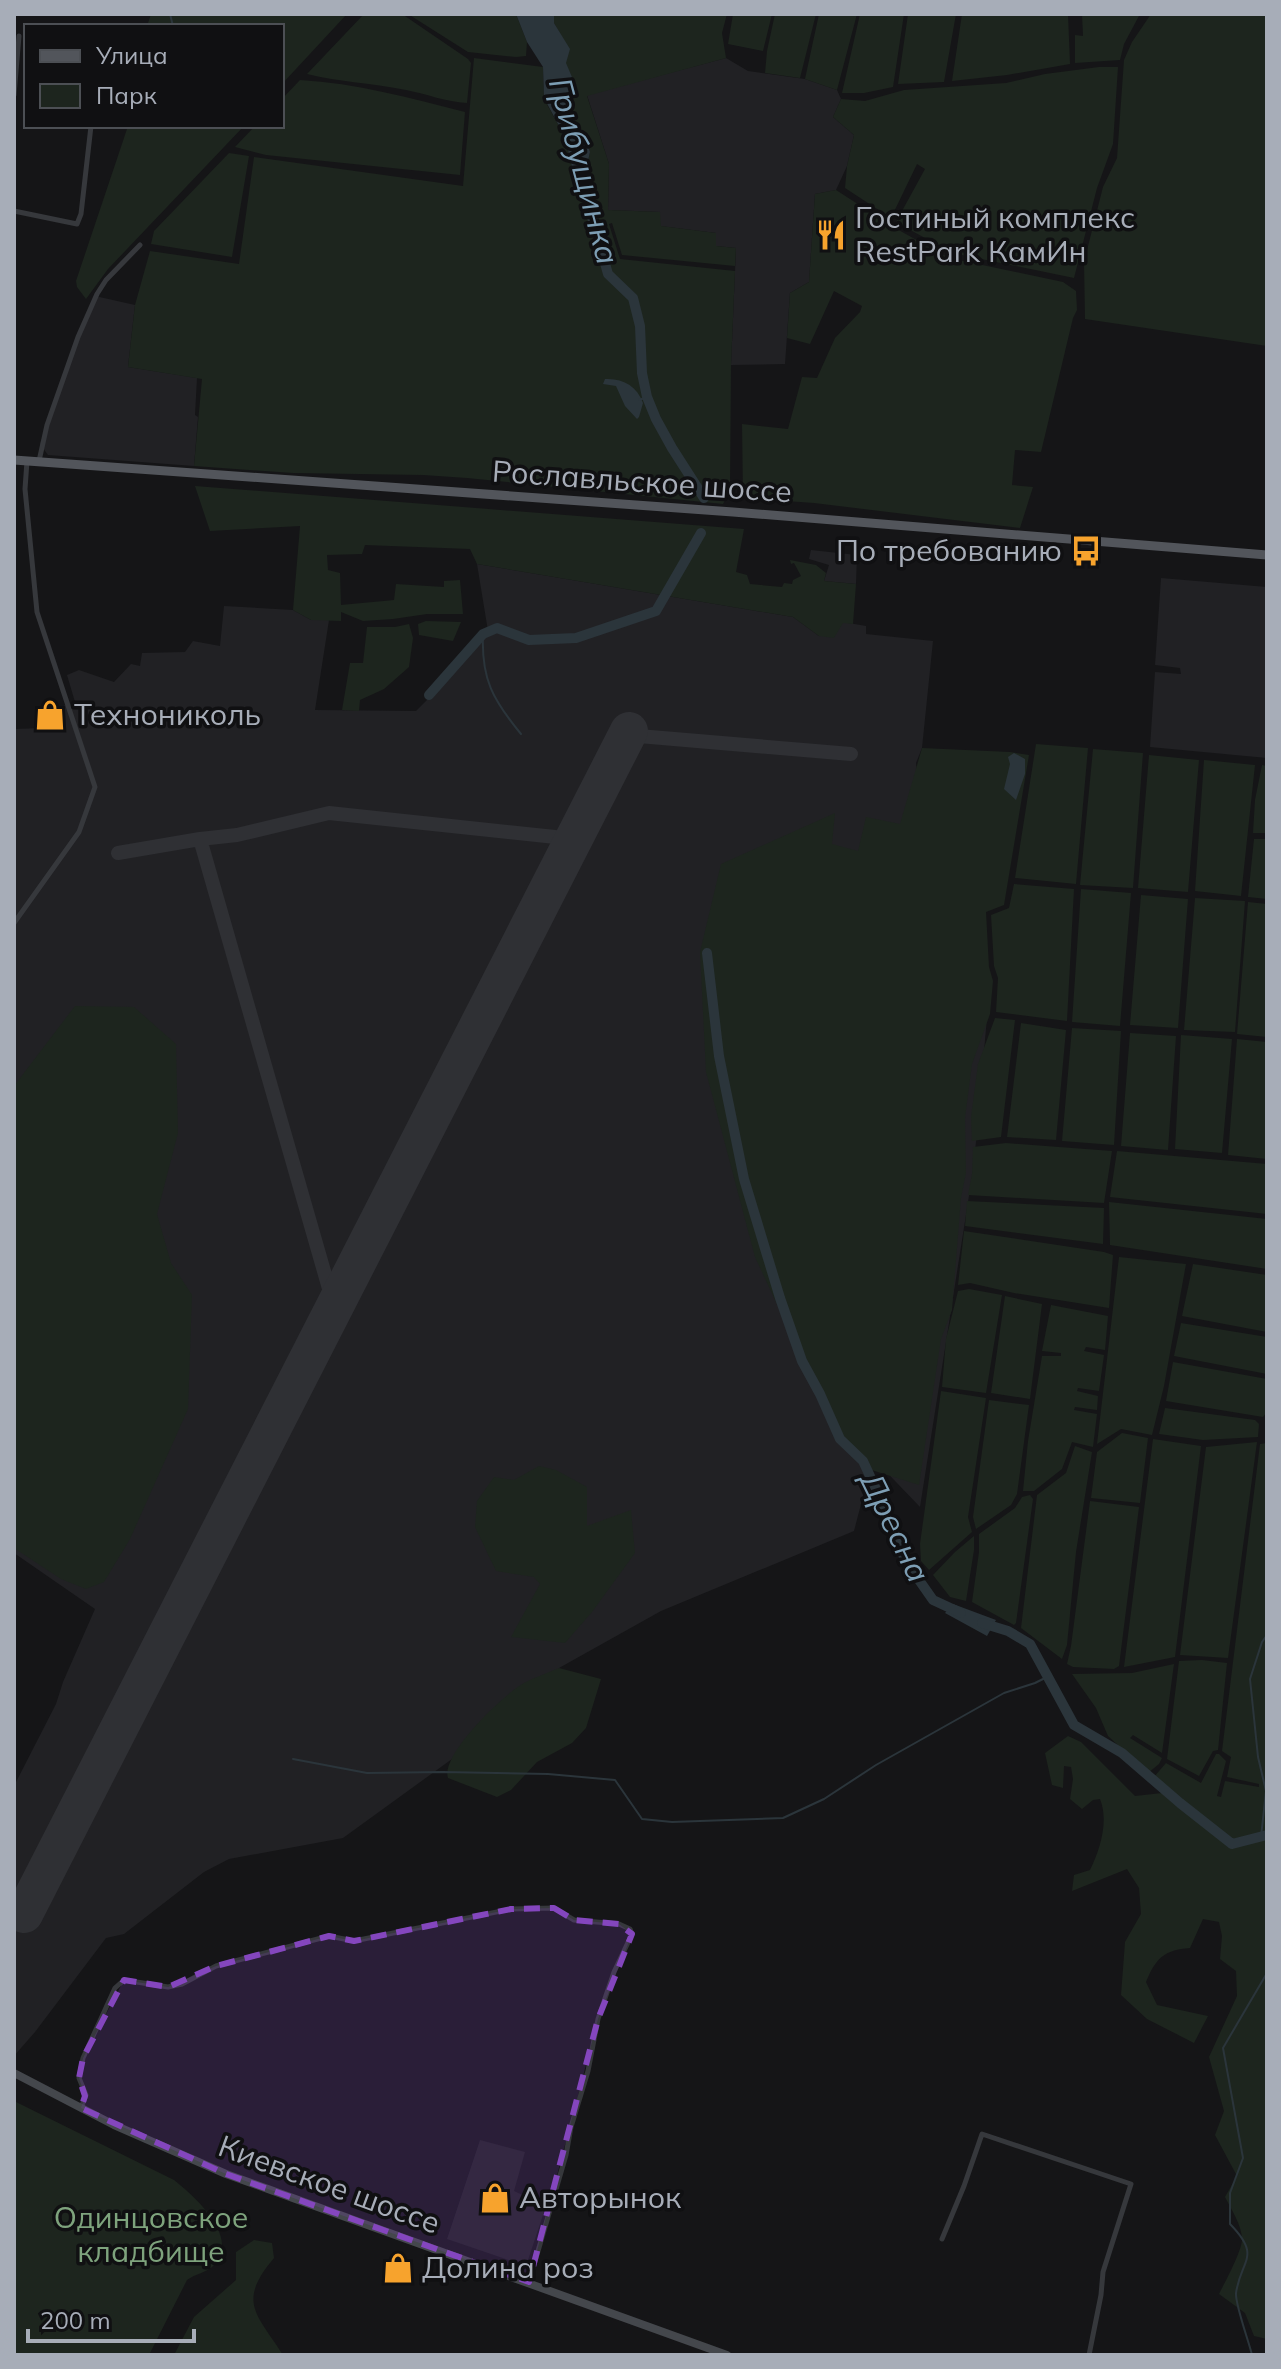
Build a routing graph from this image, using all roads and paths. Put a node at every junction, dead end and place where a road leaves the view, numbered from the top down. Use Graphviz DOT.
graph roads {
  1 [pos="19,36"];
  2 [pos="14,95"];
  3 [pos="91,128"];
  4 [pos="14,211"];
  5 [pos="140,245"];
  6 [pos="14,460"];
  7 [pos="27,460"];
  8 [pos="39,462"];
  9 [pos="1267,555"];
  10 [pos="14,923"];
  11 [pos="14,2073"];
  12 [pos="81,2108"];
  13 [pos="942,2239"];
  14 [pos="529,2282"];
  15 [pos="727,2355"];
  16 [pos="1089,2355"];
  1 -- 2 [label="street"];
  3 -- 4 [label="street"];
  5 -- 8 [label="street"];
  6 -- 7 [label="main road, Рославльское шоссе"];
  7 -- 8 [label="main road, Рославльское шоссе"];
  7 -- 10 [label="street"];
  8 -- 9 [label="main road, Рославльское шоссе"];
  11 -- 12 [label="main road, Киевское шоссе"];
  12 -- 14 [label="main road, Киевское шоссе"];
  12 -- 14 [label="street"];
  13 -- 16 [label="street"];
  14 -- 15 [label="main road, Киевское шоссе"];
}
